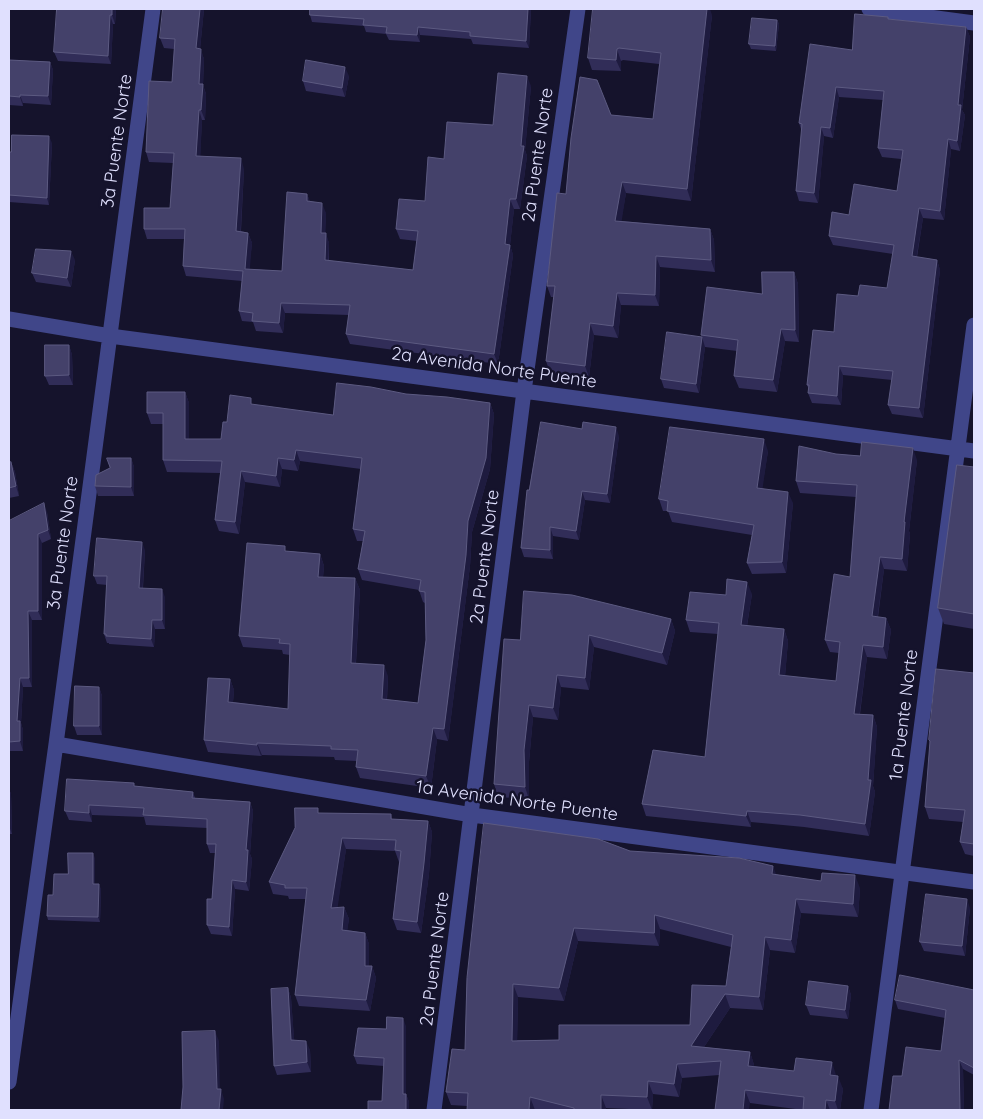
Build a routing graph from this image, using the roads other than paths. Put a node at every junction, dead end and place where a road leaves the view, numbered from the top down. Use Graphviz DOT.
graph roads {
  1 [pos="153,9"];
  2 [pos="578,9"];
  3 [pos="869,9"];
  4 [pos="974,23"];
  5 [pos="9,319"];
  6 [pos="974,325"];
  7 [pos="110,336"];
  8 [pos="524,391"];
  9 [pos="958,449"];
  10 [pos="974,451"];
  11 [pos="56,744"];
  12 [pos="472,815"];
  13 [pos="902,872"];
  14 [pos="974,882"];
  15 [pos="9,1082"];
  16 [pos="434,1110"];
  17 [pos="871,1110"];
  1 -- 7 [label="street, 3a Puente Norte"];
  2 -- 8 [label="street, 2a Puente Norte"];
  3 -- 4 [label="street"];
  5 -- 7 [label="street, 2a Avenida Norte Puente"];
  6 -- 9 [label="street, 1a Puente Norte"];
  7 -- 8 [label="street, 2a Avenida Norte Puente"];
  7 -- 11 [label="street, 3a Puente Norte"];
  8 -- 9 [label="street, 2a Avenida Norte Puente"];
  8 -- 12 [label="street, 2a Puente Norte"];
  9 -- 10 [label="street, 2a Avenida Norte Puente"];
  9 -- 13 [label="street, 1a Puente Norte"];
  11 -- 12 [label="street, 1a Avenida Norte Puente"];
  11 -- 15 [label="street, 3a Puente Norte"];
  12 -- 13 [label="street, 1a Avenida Norte Puente"];
  12 -- 16 [label="street, 2a Puente Norte"];
  13 -- 14 [label="street, 1a Avenida Norte Puente"];
  13 -- 17 [label="street, 1a Puente Norte"];
}
